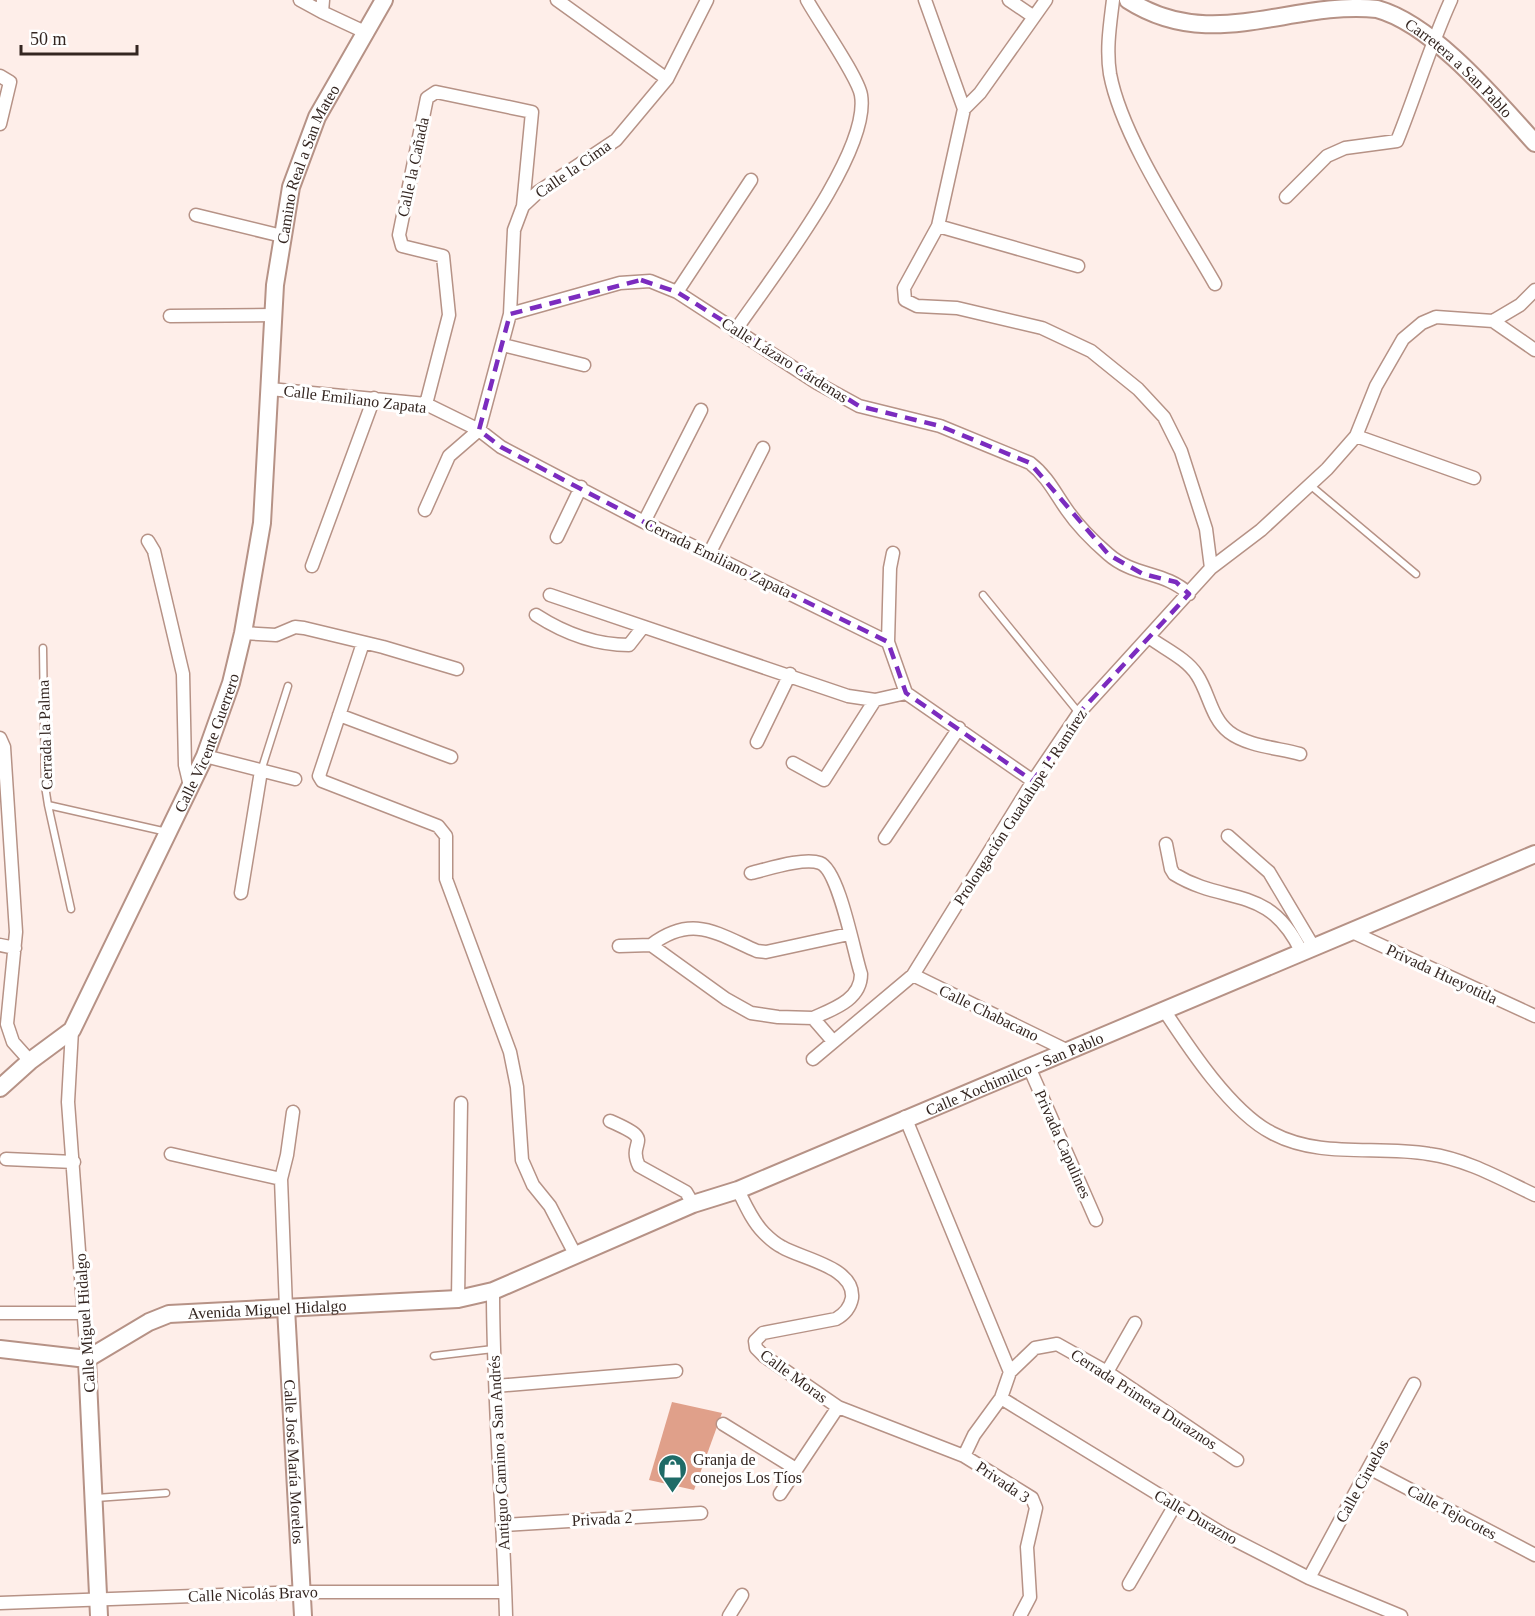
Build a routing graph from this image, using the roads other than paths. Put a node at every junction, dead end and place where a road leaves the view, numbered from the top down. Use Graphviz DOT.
graph roads {
  1 [pos="300,0"];
  2 [pos="384,0"];
  3 [pos="557,0"];
  4 [pos="707,0"];
  5 [pos="807,0"];
  6 [pos="925,0"];
  7 [pos="1010,0"];
  8 [pos="1046,0"];
  9 [pos="1113,0"];
  10 [pos="1128,0"];
  11 [pos="1451,0"];
  12 [pos="323,6"];
  13 [pos="1034,17"];
  14 [pos="367,33"];
  15 [pos="1432,41"];
  16 [pos="0,76"];
  17 [pos="667,80"];
  18 [pos="964,109"];
  19 [pos="0,124"];
  20 [pos="1535,143"];
  21 [pos="751,180"];
  22 [pos="1286,197"];
  23 [pos="523,206"];
  24 [pos="196,215"];
  25 [pos="938,226"];
  26 [pos="282,236"];
  27 [pos="1078,266"];
  28 [pos="1215,284"];
  29 [pos="1535,290"];
  30 [pos="677,292"];
  31 [pos="510,314"];
  32 [pos="273,315"];
  33 [pos="170,316"];
  34 [pos="1493,321"];
  35 [pos="735,331"];
  36 [pos="271,343"];
  37 [pos="503,345"];
  38 [pos="1535,350"];
  39 [pos="584,365"];
  40 [pos="270,389"];
  41 [pos="374,398"];
  42 [pos="426,404"];
  43 [pos="701,410"];
  44 [pos="479,430"];
  45 [pos="1356,436"];
  46 [pos="501,447"];
  47 [pos="763,448"];
  48 [pos="1474,478"];
  49 [pos="1310,485"];
  50 [pos="581,487"];
  51 [pos="425,510"];
  52 [pos="644,522"];
  53 [pos="557,537"];
  54 [pos="148,541"];
  55 [pos="893,553"];
  56 [pos="709,554"];
  57 [pos="312,566"];
  58 [pos="1211,568"];
  59 [pos="1416,574"];
  60 [pos="1189,594"];
  61 [pos="550,595"];
  62 [pos="983,595"];
  63 [pos="536,615"];
  64 [pos="643,627"];
  65 [pos="243,633"];
  66 [pos="1150,638"];
  67 [pos="888,642"];
  68 [pos="363,643"];
  69 [pos="43,648"];
  70 [pos="457,669"];
  71 [pos="790,675"];
  72 [pos="288,686"];
  73 [pos="906,693"];
  74 [pos="874,700"];
  75 [pos="1078,713"];
  76 [pos="339,715"];
  77 [pos="959,728"];
  78 [pos="0,738"];
  79 [pos="757,742"];
  80 [pos="1300,754"];
  81 [pos="205,756"];
  82 [pos="451,757"];
  83 [pos="793,763"];
  84 [pos="261,771"];
  85 [pos="295,779"];
  86 [pos="1033,781"];
  87 [pos="190,786"];
  88 [pos="48,805"];
  89 [pos="170,833"];
  90 [pos="1228,836"];
  91 [pos="885,838"];
  92 [pos="1166,843"];
  93 [pos="1535,854"];
  94 [pos="751,873"];
  95 [pos="241,893"];
  96 [pos="71,909"];
  97 [pos="1350,931"];
  98 [pos="849,934"];
  99 [pos="0,945"];
  100 [pos="651,945"];
  101 [pos="619,946"];
  102 [pos="15,948"];
  103 [pos="1307,949"];
  104 [pos="913,975"];
  105 [pos="1164,1010"];
  106 [pos="1535,1016"];
  107 [pos="813,1018"];
  108 [pos="72,1030"];
  109 [pos="832,1040"];
  110 [pos="1066,1050"];
  111 [pos="813,1059"];
  112 [pos="30,1061"];
  113 [pos="1029,1067"];
  114 [pos="0,1088"];
  115 [pos="462,1103"];
  116 [pos="293,1112"];
  117 [pos="905,1117"];
  118 [pos="610,1121"];
  119 [pos="171,1154"];
  120 [pos="6,1159"];
  121 [pos="74,1162"];
  122 [pos="281,1179"];
  123 [pos="738,1190"];
  124 [pos="1535,1195"];
  125 [pos="693,1204"];
  126 [pos="1096,1220"];
  127 [pos="576,1256"];
  128 [pos="493,1291"];
  129 [pos="458,1299"];
  130 [pos="286,1308"];
  131 [pos="0,1313"];
  132 [pos="84,1313"];
  133 [pos="1135,1323"];
  134 [pos="0,1349"];
  135 [pos="493,1349"];
  136 [pos="434,1356"];
  137 [pos="87,1359"];
  138 [pos="676,1371"];
  139 [pos="1010,1372"];
  140 [pos="1107,1372"];
  141 [pos="1414,1384"];
  142 [pos="496,1386"];
  143 [pos="1001,1398"];
  144 [pos="838,1407"];
  145 [pos="723,1424"];
  146 [pos="964,1456"];
  147 [pos="1237,1460"];
  148 [pos="1369,1468"];
  149 [pos="796,1470"];
  150 [pos="166,1493"];
  151 [pos="780,1494"];
  152 [pos="96,1498"];
  153 [pos="1175,1505"];
  154 [pos="701,1513"];
  155 [pos="504,1525"];
  156 [pos="1535,1555"];
  157 [pos="1309,1578"];
  158 [pos="1129,1584"];
  159 [pos="303,1592"];
  160 [pos="505,1592"];
  161 [pos="742,1595"];
  162 [pos="98,1598"];
  163 [pos="0,1603"];
  164 [pos="99,1616"];
  165 [pos="303,1616"];
  166 [pos="506,1616"];
  167 [pos="729,1616"];
  168 [pos="1020,1616"];
  169 [pos="1401,1616"];
  1 -- 12 [label="street"];
  2 -- 14 [label="main road, Camino Real a San Mateo"];
  3 -- 17 [label="street"];
  4 -- 17 [label="street, Calle la Cima"];
  5 -- 35 [label="street"];
  6 -- 18 [label="street"];
  7 -- 13 [label="street"];
  8 -- 13 [label="street"];
  9 -- 28 [label="street"];
  10 -- 15 [label="main road, Carretera a San Pablo"];
  11 -- 15 [label="street"];
  12 -- 14 [label="street"];
  13 -- 18 [label="street"];
  14 -- 26 [label="main road, Camino Real a San Mateo"];
  15 -- 20 [label="main road, Carretera a San Pablo"];
  15 -- 22 [label="street"];
  16 -- 19 [label="street"];
  17 -- 23 [label="street, Calle la Cima"];
  18 -- 25 [label="street"];
  21 -- 30 [label="street"];
  23 -- 31 [label="street, Calle la Cima"];
  23 -- 42 [label="street, Calle la Cañada"];
  24 -- 26 [label="street"];
  25 -- 27 [label="street"];
  25 -- 58 [label="street"];
  26 -- 32 [label="main road, Camino Real a San Mateo"];
  29 -- 34 [label="street"];
  30 -- 31 [label="street, Calle Lázaro Cárdenas"];
  30 -- 35 [label="street, Calle Lázaro Cárdenas"];
  31 -- 37 [label="street, Calle la Cima"];
  32 -- 33 [label="street"];
  32 -- 36 [label="main road, Camino Real a San Mateo"];
  34 -- 38 [label="street"];
  34 -- 45 [label="street, Prolongación Guadalupe I. Ramírez"];
  35 -- 60 [label="street, Calle Lázaro Cárdenas"];
  36 -- 40 [label="main road, Calle Vicente Guerrero"];
  37 -- 39 [label="street"];
  37 -- 44 [label="street, Calle la Cima"];
  40 -- 41 [label="street, Calle Emiliano Zapata"];
  40 -- 65 [label="main road, Calle Vicente Guerrero"];
  41 -- 42 [label="street, Calle Emiliano Zapata"];
  41 -- 57 [label="street"];
  42 -- 44 [label="street, Calle Emiliano Zapata"];
  43 -- 52 [label="street"];
  44 -- 46 [label="street, Calle Emiliano Zapata"];
  44 -- 51 [label="street"];
  45 -- 48 [label="street"];
  45 -- 49 [label="street, Prolongación Guadalupe I. Ramírez"];
  46 -- 50 [label="street, Cerrada Emiliano Zapata"];
  47 -- 56 [label="street"];
  49 -- 58 [label="street, Prolongación Guadalupe I. Ramírez"];
  49 -- 59 [label="lane"];
  50 -- 52 [label="street, Cerrada Emiliano Zapata"];
  50 -- 53 [label="street"];
  52 -- 56 [label="street, Cerrada Emiliano Zapata"];
  54 -- 87 [label="street"];
  55 -- 67 [label="street"];
  56 -- 67 [label="street, Cerrada Emiliano Zapata"];
  58 -- 60 [label="street, Prolongación Guadalupe I. Ramírez"];
  60 -- 66 [label="street, Prolongación Guadalupe I. Ramírez"];
  61 -- 64 [label="street"];
  62 -- 75 [label="lane"];
  63 -- 64 [label="street"];
  64 -- 71 [label="street"];
  65 -- 68 [label="street"];
  65 -- 81 [label="main road, Calle Vicente Guerrero"];
  66 -- 75 [label="street, Prolongación Guadalupe I. Ramírez"];
  66 -- 80 [label="street"];
  67 -- 73 [label="street"];
  68 -- 70 [label="street"];
  68 -- 76 [label="street"];
  69 -- 88 [label="lane, Cerrada la Palma"];
  71 -- 74 [label="street"];
  71 -- 79 [label="street"];
  72 -- 84 [label="lane"];
  73 -- 74 [label="street"];
  73 -- 77 [label="street"];
  74 -- 83 [label="street"];
  75 -- 86 [label="street, Prolongación Guadalupe I. Ramírez"];
  76 -- 82 [label="street"];
  76 -- 127 [label="street"];
  77 -- 86 [label="street"];
  77 -- 91 [label="street"];
  78 -- 102 [label="street"];
  81 -- 84 [label="street"];
  81 -- 87 [label="main road, Calle Vicente Guerrero"];
  84 -- 85 [label="street"];
  84 -- 95 [label="street"];
  86 -- 104 [label="street, Prolongación Guadalupe I. Ramírez"];
  87 -- 89 [label="main road, Calle Vicente Guerrero"];
  88 -- 89 [label="lane, Cerrada la Palma"];
  88 -- 96 [label="lane"];
  89 -- 108 [label="main road, Calle Vicente Guerrero"];
  90 -- 103 [label="street"];
  92 -- 103 [label="street"];
  93 -- 97 [label="main road, Calle Xochimilco - San Pablo"];
  94 -- 98 [label="street"];
  97 -- 103 [label="main road, Calle Xochimilco - San Pablo"];
  97 -- 106 [label="street, Privada Hueyotitla"];
  98 -- 100 [label="street"];
  98 -- 107 [label="street"];
  99 -- 102 [label="street"];
  100 -- 101 [label="street"];
  100 -- 107 [label="street"];
  102 -- 112 [label="street"];
  103 -- 105 [label="main road, Calle Xochimilco - San Pablo"];
  104 -- 109 [label="street, Prolongación Guadalupe I. Ramírez"];
  104 -- 110 [label="street, Calle Chabacano"];
  105 -- 110 [label="main road, Calle Xochimilco - San Pablo"];
  105 -- 124 [label="street"];
  107 -- 109 [label="street"];
  108 -- 112 [label="main road, Calle Vicente Guerrero"];
  108 -- 121 [label="street, Calle Miguel Hidalgo"];
  109 -- 111 [label="street, Prolongación Guadalupe I. Ramírez"];
  110 -- 113 [label="main road, Calle Xochimilco - San Pablo"];
  112 -- 114 [label="main road, Calle Vicente Guerrero"];
  113 -- 117 [label="main road, Calle Xochimilco - San Pablo"];
  113 -- 126 [label="street, Privada Capulines"];
  115 -- 129 [label="street"];
  116 -- 122 [label="street"];
  117 -- 123 [label="main road, Calle Xochimilco - San Pablo"];
  117 -- 139 [label="street"];
  118 -- 125 [label="street"];
  119 -- 122 [label="street"];
  120 -- 121 [label="street"];
  121 -- 132 [label="street, Calle Miguel Hidalgo"];
  122 -- 130 [label="street"];
  123 -- 125 [label="main road, Calle Xochimilco - San Pablo"];
  123 -- 144 [label="street, Calle Moras"];
  125 -- 127 [label="main road, Calle Xochimilco - San Pablo"];
  127 -- 128 [label="main road, Calle Xochimilco - San Pablo"];
  128 -- 129 [label="main road, Avenida Miguel Hidalgo"];
  128 -- 135 [label="street, Antiguo Camino a San Andrés"];
  129 -- 130 [label="main road, Avenida Miguel Hidalgo"];
  130 -- 137 [label="main road, Avenida Miguel Hidalgo"];
  130 -- 159 [label="main road, Calle José María Morelos"];
  131 -- 132 [label="street"];
  132 -- 137 [label="street, Calle Miguel Hidalgo"];
  133 -- 140 [label="street"];
  134 -- 137 [label="main road"];
  135 -- 136 [label="lane"];
  135 -- 142 [label="street, Antiguo Camino a San Andrés"];
  137 -- 152 [label="main road, Calle Miguel Hidalgo"];
  138 -- 142 [label="street"];
  139 -- 140 [label="street, Cerrada Primera Duraznos"];
  139 -- 143 [label="street"];
  140 -- 147 [label="street, Cerrada Primera Duraznos"];
  141 -- 148 [label="street, Calle Ciruelos"];
  142 -- 155 [label="street, Antiguo Camino a San Andrés"];
  143 -- 146 [label="street"];
  143 -- 153 [label="street, Calle Durazno"];
  144 -- 146 [label="street, Calle Moras"];
  144 -- 149 [label="street"];
  145 -- 149 [label="street"];
  146 -- 168 [label="street, Privada 3"];
  148 -- 156 [label="street, Calle Tejocotes"];
  148 -- 157 [label="street, Calle Ciruelos"];
  149 -- 151 [label="street"];
  150 -- 152 [label="lane"];
  152 -- 162 [label="main road, Calle Miguel Hidalgo"];
  153 -- 157 [label="street, Calle Durazno"];
  153 -- 158 [label="street"];
  154 -- 155 [label="street, Privada 2"];
  155 -- 160 [label="street, Antiguo Camino a San Andrés"];
  157 -- 169 [label="street, Calle Durazno"];
  159 -- 160 [label="street, Calle Nicolás Bravo"];
  159 -- 162 [label="street, Calle Nicolás Bravo"];
  159 -- 165 [label="main road, Calle José María Morelos"];
  160 -- 166 [label="street, Antiguo Camino a San Andrés"];
  161 -- 167 [label="street"];
  162 -- 163 [label="street, Calle Nicolás Bravo"];
  162 -- 164 [label="main road, Calle Miguel Hidalgo"];
}
